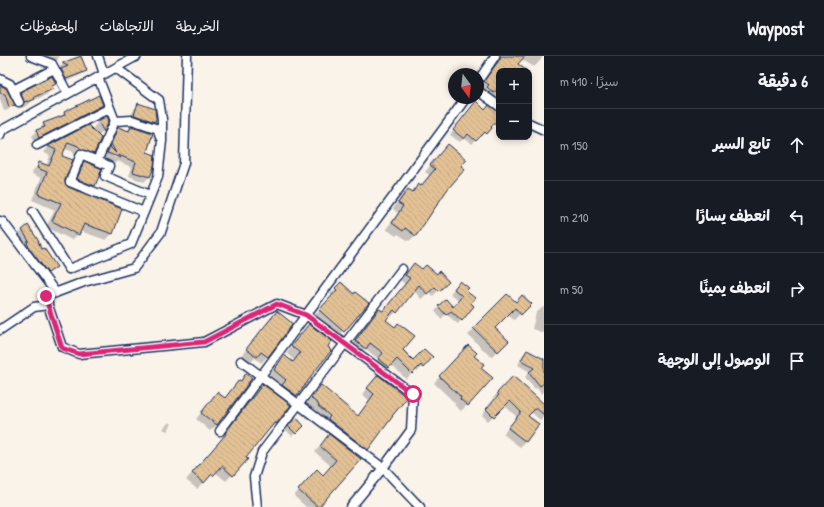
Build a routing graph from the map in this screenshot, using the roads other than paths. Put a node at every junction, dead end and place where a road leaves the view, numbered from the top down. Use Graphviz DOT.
graph roads {
  1 [pos="31,56"];
  2 [pos="98,56"];
  3 [pos="137,56"];
  4 [pos="187,56"];
  5 [pos="495,56"];
  6 [pos="116,68"];
  7 [pos="54,69"];
  8 [pos="484,72"];
  9 [pos="101,75"];
  10 [pos="0,80"];
  11 [pos="13,90"];
  12 [pos="68,94"];
  13 [pos="484,96"];
  14 [pos="19,102"];
  15 [pos="462,104"];
  16 [pos="496,104"];
  17 [pos="110,108"];
  18 [pos="115,121"];
  19 [pos="532,124"];
  20 [pos="544,130"];
  21 [pos="1,131"];
  22 [pos="162,141"];
  23 [pos="38,145"];
  24 [pos="97,161"];
  25 [pos="150,195"];
  26 [pos="33,212"];
  27 [pos="144,212"];
  28 [pos="0,221"];
  29 [pos="402,269"];
  30 [pos="56,293"];
  31 [pos="48,305"];
  32 [pos="306,315"];
  33 [pos="0,330"];
  34 [pos="345,344"];
  35 [pos="241,361"];
  36 [pos="261,376"];
  37 [pos="298,404"];
  38 [pos="220,431"];
  39 [pos="383,468"];
  40 [pos="257,507"];
  41 [pos="351,507"];
  42 [pos="420,507"];
  1 -- 7 [label="street"];
  2 -- 9 [label="street"];
  3 -- 6 [label="street"];
  4 -- 30 [label="street"];
  5 -- 8 [label="street"];
  6 -- 9 [label="street"];
  6 -- 22 [label="street"];
  7 -- 11 [label="street"];
  7 -- 12 [label="street"];
  9 -- 12 [label="street"];
  9 -- 17 [label="street"];
  10 -- 11 [label="street"];
  11 -- 14 [label="street"];
  12 -- 21 [label="street"];
  13 -- 16 [label="street"];
  15 -- 32 [label="street"];
  17 -- 18 [label="street"];
  17 -- 23 [label="street"];
  18 -- 22 [label="street"];
  18 -- 24 [label="street"];
  19 -- 20 [label="street"];
  22 -- 25 [label="street"];
  24 -- 25 [label="street"];
  24 -- 27 [label="street"];
  25 -- 27 [label="street"];
  26 -- 27 [label="street"];
  28 -- 30 [label="street"];
  29 -- 34 [label="street"];
  30 -- 31 [label="street"];
  31 -- 32 [label="street"];
  31 -- 33 [label="street"];
  32 -- 34 [label="street"];
  32 -- 36 [label="street"];
  34 -- 37 [label="street"];
  34 -- 39 [label="street"];
  35 -- 36 [label="street"];
  36 -- 37 [label="street"];
  36 -- 38 [label="street"];
  37 -- 39 [label="street"];
  37 -- 40 [label="street"];
  39 -- 41 [label="street"];
  39 -- 42 [label="street"];
}
